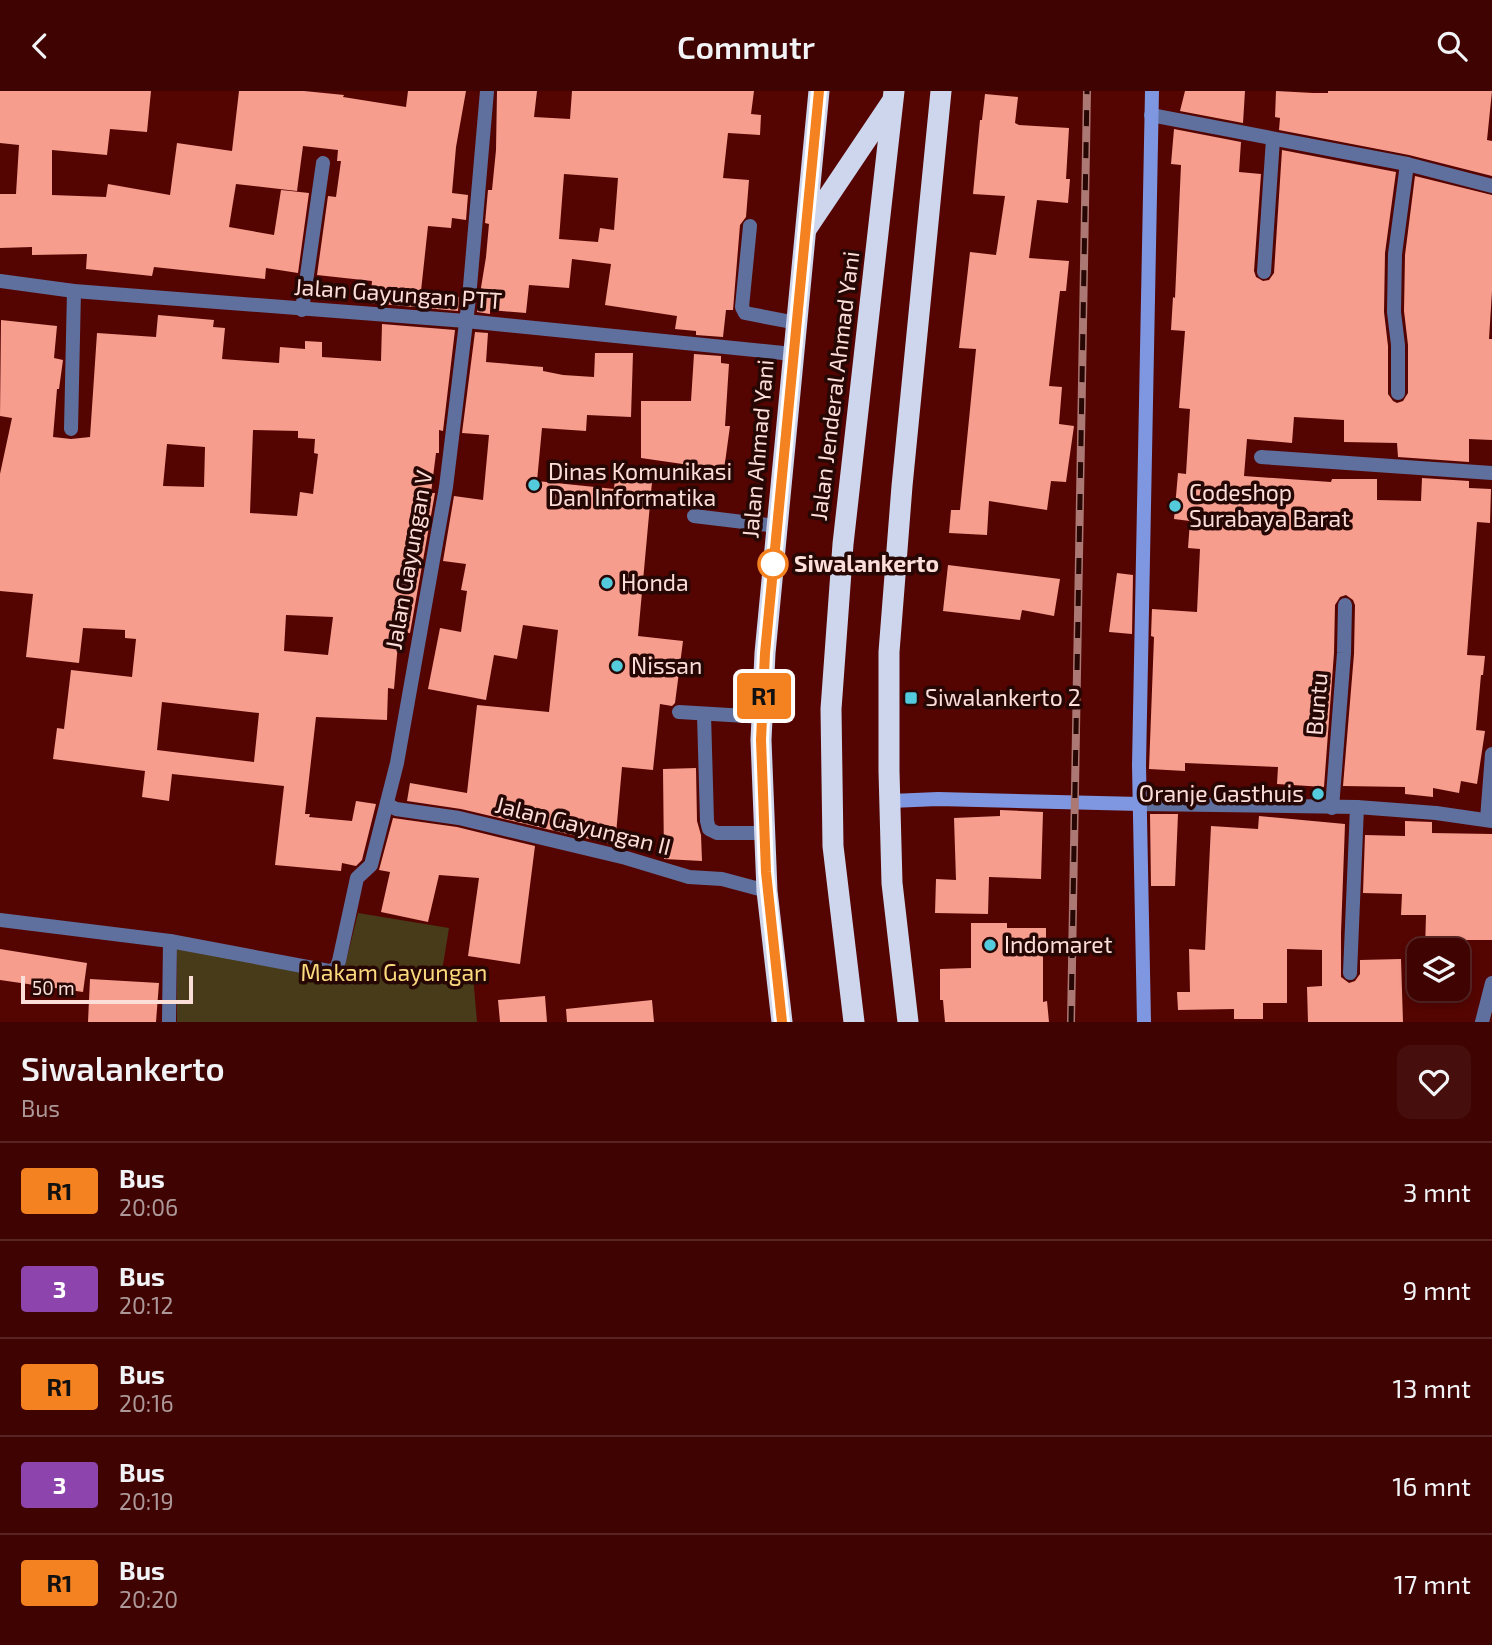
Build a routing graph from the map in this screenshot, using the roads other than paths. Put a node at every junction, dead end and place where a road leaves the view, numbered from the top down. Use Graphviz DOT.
graph roads {
  1 [pos="487,91"];
  2 [pos="819,91"];
  3 [pos="942,91"];
  4 [pos="1152,91"];
  5 [pos="894,95"];
  6 [pos="1151,115"];
  7 [pos="1273,139"];
  8 [pos="323,163"];
  9 [pos="1407,164"];
  10 [pos="1492,185"];
  11 [pos="750,226"];
  12 [pos="806,230"];
  13 [pos="1264,272"];
  14 [pos="0,281"];
  15 [pos="74,291"];
  16 [pos="302,310"];
  17 [pos="466,321"];
  18 [pos="797,323"];
  19 [pos="793,354"];
  20 [pos="1398,393"];
  21 [pos="71,429"];
  22 [pos="1261,457"];
  23 [pos="1492,473"];
  24 [pos="694,516"];
  25 [pos="777,526"];
  26 [pos="1345,605"];
  27 [pos="679,712"];
  28 [pos="704,714"];
  29 [pos="762,717"];
  30 [pos="1492,754"];
  31 [pos="891,801"];
  32 [pos="387,804"];
  33 [pos="1140,804"];
  34 [pos="1357,807"];
  35 [pos="1332,808"];
  36 [pos="1490,820"];
  37 [pos="764,833"];
  38 [pos="767,891"];
  39 [pos="0,920"];
  40 [pos="170,941"];
  41 [pos="1350,973"];
  42 [pos="1492,983"];
  43 [pos="169,1022"];
  44 [pos="782,1022"];
  45 [pos="854,1022"];
  46 [pos="908,1022"];
  47 [pos="1144,1022"];
  48 [pos="1482,1022"];
  1 -- 17 [label="street, Jalan Gayungan V"];
  2 -- 12 [label="highway, Jalan Ahmad Yani"];
  3 -- 31 [label="highway"];
  4 -- 6 [label="street"];
  5 -- 12 [label="highway"];
  5 -- 45 [label="highway, Jalan Jenderal Ahmad Yani"];
  6 -- 7 [label="street"];
  6 -- 33 [label="street"];
  7 -- 9 [label="street"];
  7 -- 13 [label="street"];
  8 -- 16 [label="street"];
  9 -- 10 [label="street"];
  9 -- 20 [label="street"];
  11 -- 18 [label="street"];
  12 -- 18 [label="highway, Jalan Ahmad Yani"];
  14 -- 15 [label="street, Jalan Gayungan PTT"];
  15 -- 16 [label="street, Jalan Gayungan PTT"];
  15 -- 21 [label="street"];
  16 -- 17 [label="street, Jalan Gayungan PTT"];
  17 -- 19 [label="street, Jalan Gayungan PTT"];
  17 -- 32 [label="street, Jalan Gayungan V"];
  18 -- 19 [label="highway, Jalan Ahmad Yani"];
  19 -- 25 [label="highway, Jalan Ahmad Yani"];
  22 -- 23 [label="street"];
  24 -- 25 [label="street"];
  25 -- 29 [label="highway, Jalan Ahmad Yani"];
  26 -- 35 [label="street, Buntu"];
  27 -- 28 [label="street"];
  28 -- 29 [label="street"];
  28 -- 37 [label="street"];
  29 -- 37 [label="highway, Jalan Ahmad Yani"];
  30 -- 36 [label="street"];
  31 -- 33 [label="street"];
  31 -- 46 [label="highway"];
  32 -- 38 [label="street, Jalan Gayungan II"];
  32 -- 40 [label="street, Jalan Gayungan V"];
  33 -- 35 [label="street"];
  33 -- 47 [label="street"];
  34 -- 35 [label="street"];
  34 -- 36 [label="street"];
  34 -- 41 [label="street"];
  37 -- 38 [label="highway, Jalan Ahmad Yani"];
  38 -- 44 [label="highway, Jalan Ahmad Yani"];
  39 -- 40 [label="street"];
  40 -- 43 [label="street"];
  42 -- 48 [label="street"];
}
